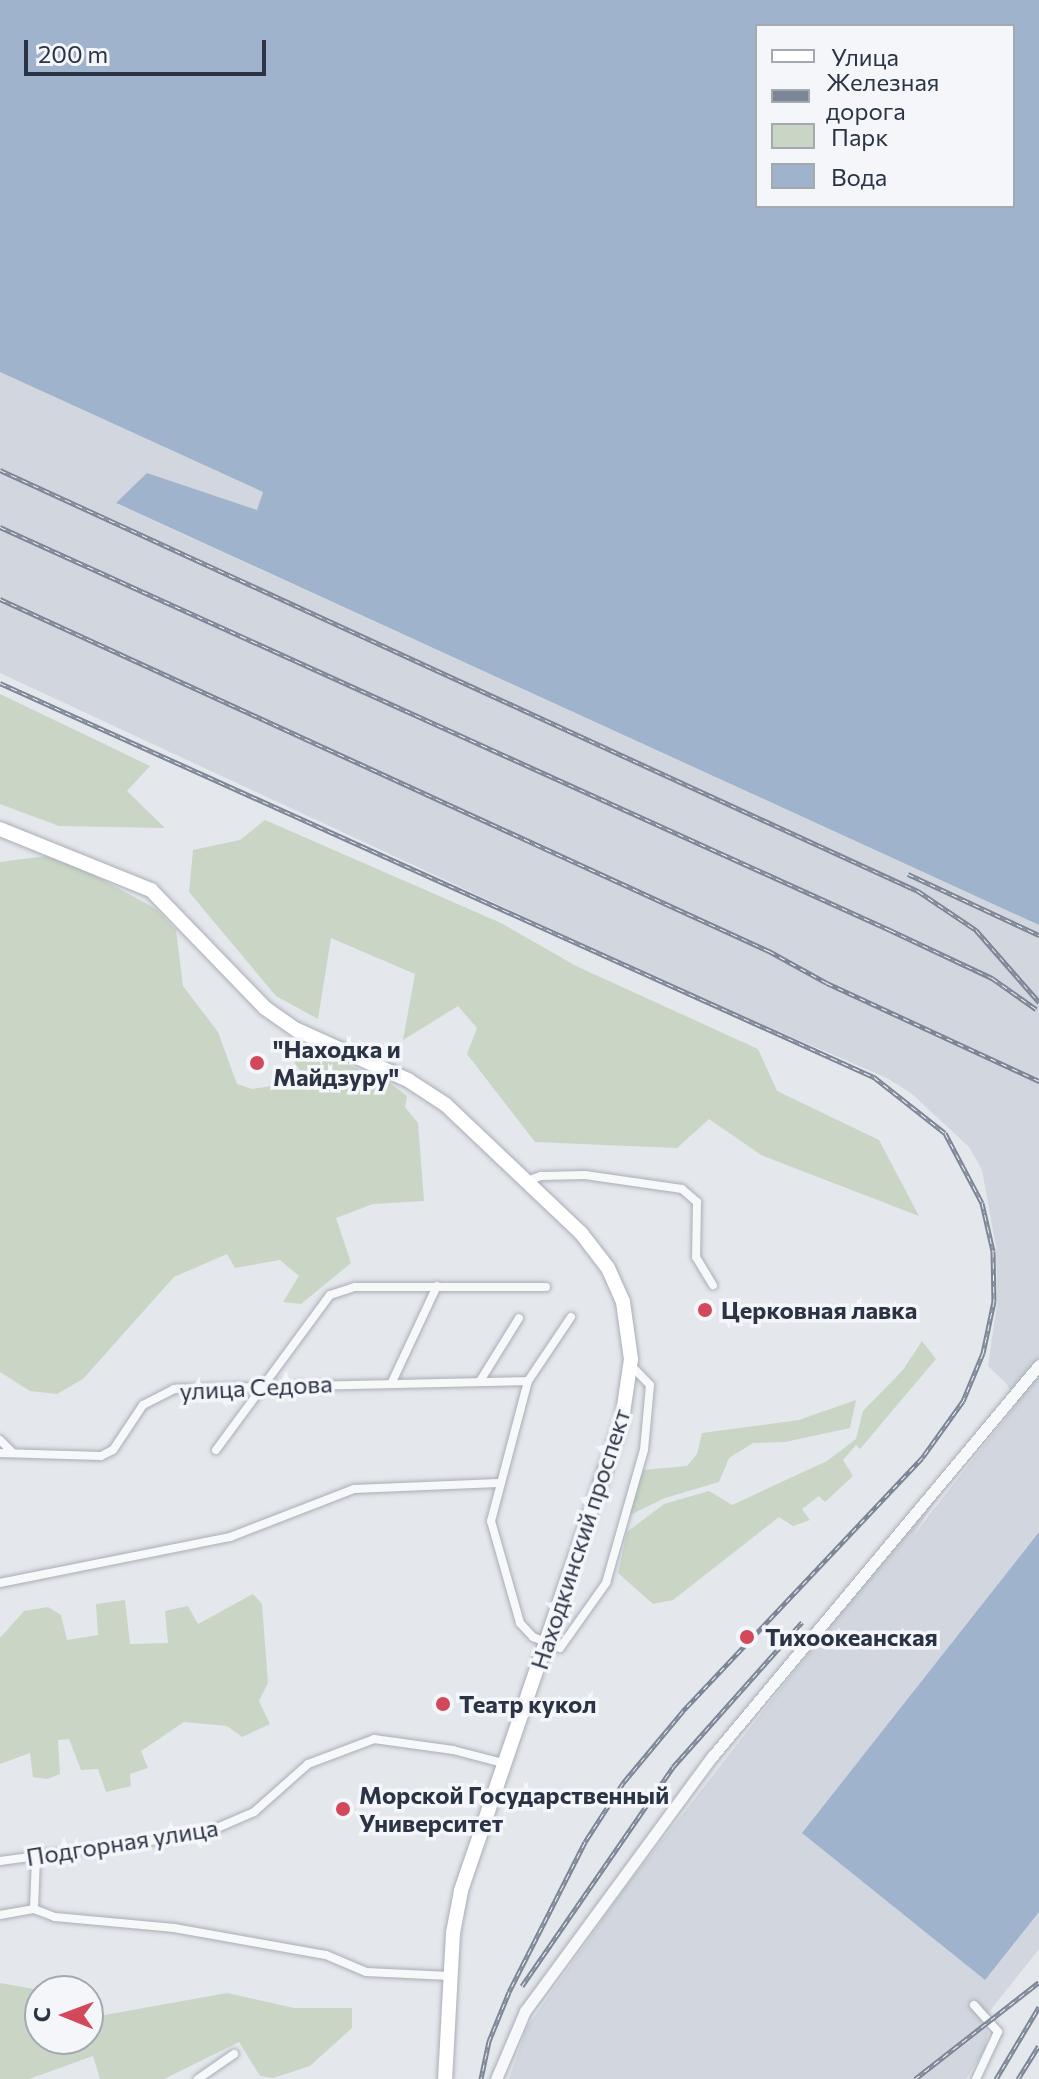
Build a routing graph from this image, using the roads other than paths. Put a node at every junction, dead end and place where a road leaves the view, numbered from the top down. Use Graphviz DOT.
graph roads {
  1 [pos="0,829"];
  2 [pos="527,1181"];
  3 [pos="713,1285"];
  4 [pos="437,1286"];
  5 [pos="546,1287"];
  6 [pos="571,1317"];
  7 [pos="519,1318"];
  8 [pos="631,1365"];
  9 [pos="1039,1365"];
  10 [pos="480,1381"];
  11 [pos="528,1381"];
  12 [pos="392,1382"];
  13 [pos="263,1385"];
  14 [pos="0,1440"];
  15 [pos="216,1450"];
  16 [pos="12,1452"];
  17 [pos="0,1453"];
  18 [pos="498,1483"];
  19 [pos="0,1583"];
  20 [pos="546,1642"];
  21 [pos="503,1763"];
  22 [pos="36,1857"];
  23 [pos="0,1861"];
  24 [pos="34,1909"];
  25 [pos="0,1915"];
  26 [pos="450,1976"];
  27 [pos="974,2005"];
  28 [pos="234,2054"];
  29 [pos="198,2079"];
  30 [pos="445,2079"];
  31 [pos="496,2079"];
  32 [pos="976,2079"];
  1 -- 2 [label="main road, Находкинский проспект"];
  2 -- 3 [label="street"];
  2 -- 8 [label="main road, Находкинский проспект"];
  4 -- 5 [label="street"];
  4 -- 12 [label="street"];
  4 -- 13 [label="street"];
  6 -- 11 [label="street"];
  7 -- 10 [label="street"];
  8 -- 20 [label="main road, Находкинский проспект"];
  8 -- 20 [label="street"];
  9 -- 31 [label="street"];
  10 -- 11 [label="street, улица Седова"];
  10 -- 12 [label="street, улица Седова"];
  11 -- 18 [label="street"];
  12 -- 13 [label="street, улица Седова"];
  13 -- 15 [label="street"];
  13 -- 16 [label="street, улица Седова"];
  14 -- 16 [label="street"];
  16 -- 17 [label="street, улица Седова"];
  18 -- 19 [label="street"];
  18 -- 20 [label="street"];
  20 -- 21 [label="main road, Находкинский проспект"];
  21 -- 22 [label="street, Подгорная улица"];
  21 -- 26 [label="main road, Находкинский проспект"];
  22 -- 23 [label="street, Подгорная улица"];
  22 -- 24 [label="street"];
  24 -- 25 [label="street"];
  24 -- 26 [label="street"];
  26 -- 30 [label="main road, Находкинский проспект"];
  27 -- 32 [label="street"];
  28 -- 29 [label="street"];
}
